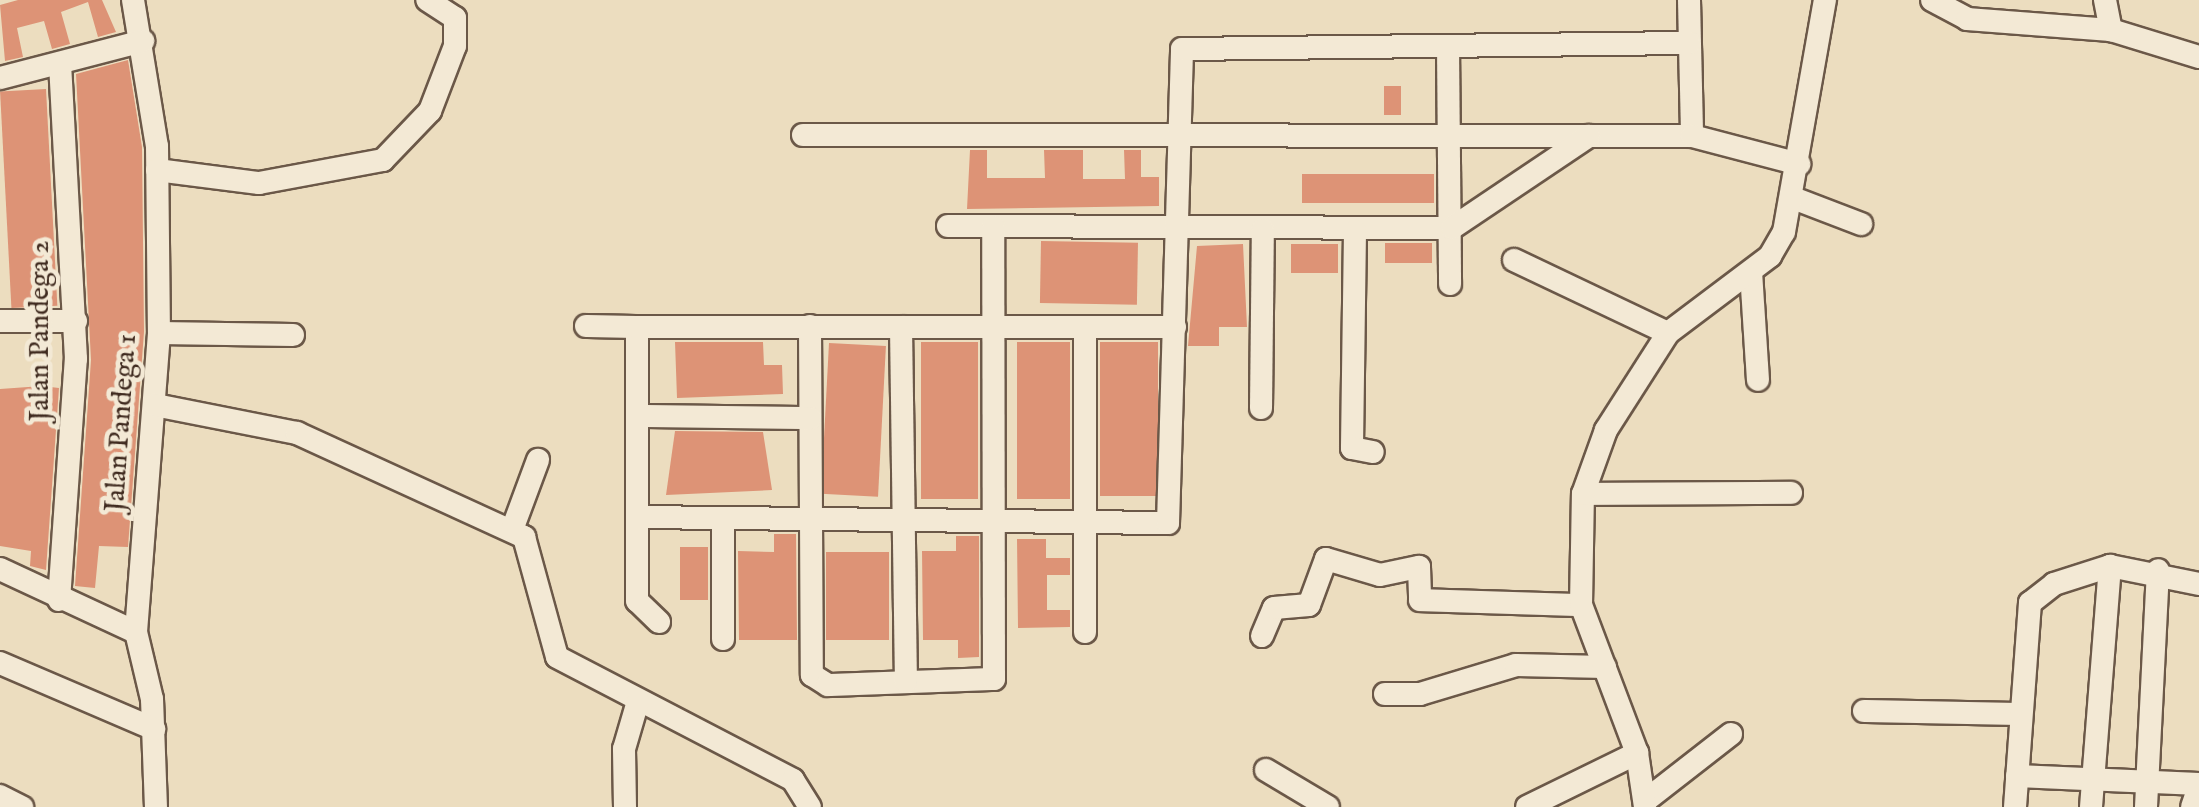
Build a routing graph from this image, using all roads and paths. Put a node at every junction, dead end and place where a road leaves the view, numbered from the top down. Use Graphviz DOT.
graph roads {
  1 [pos="133,0"];
  2 [pos="427,0"];
  3 [pos="1689,0"];
  4 [pos="1825,0"];
  5 [pos="1932,0"];
  6 [pos="2106,0"];
  7 [pos="2111,30"];
  8 [pos="143,41"];
  9 [pos="1689,44"];
  10 [pos="1448,46"];
  11 [pos="2199,57"];
  12 [pos="60,62"];
  13 [pos="0,78"];
  14 [pos="803,134"];
  15 [pos="1177,134"];
  16 [pos="1589,136"];
  17 [pos="1692,136"];
  18 [pos="1450,137"];
  19 [pos="1799,164"];
  20 [pos="157,170"];
  21 [pos="1794,198"];
  22 [pos="1861,224"];
  23 [pos="948,226"];
  24 [pos="993,228"];
  25 [pos="1176,228"];
  26 [pos="1452,228"];
  27 [pos="1263,230"];
  28 [pos="1355,231"];
  29 [pos="1514,260"];
  30 [pos="1751,272"];
  31 [pos="1450,284"];
  32 [pos="0,321"];
  33 [pos="76,321"];
  34 [pos="586,326"];
  35 [pos="810,326"];
  36 [pos="990,326"];
  37 [pos="637,327"];
  38 [pos="901,327"];
  39 [pos="1174,327"];
  40 [pos="1085,328"];
  41 [pos="1668,333"];
  42 [pos="159,334"];
  43 [pos="293,335"];
  44 [pos="1758,380"];
  45 [pos="155,405"];
  46 [pos="1261,408"];
  47 [pos="638,416"];
  48 [pos="810,418"];
  49 [pos="1373,452"];
  50 [pos="538,460"];
  51 [pos="1791,493"];
  52 [pos="1583,494"];
  53 [pos="636,517"];
  54 [pos="813,517"];
  55 [pos="906,518"];
  56 [pos="991,518"];
  57 [pos="722,519"];
  58 [pos="1084,523"];
  59 [pos="512,530"];
  60 [pos="2110,566"];
  61 [pos="0,568"];
  62 [pos="2158,570"];
  63 [pos="2199,584"];
  64 [pos="59,600"];
  65 [pos="1581,604"];
  66 [pos="659,622"];
  67 [pos="136,632"];
  68 [pos="1085,632"];
  69 [pos="1262,636"];
  70 [pos="724,639"];
  71 [pos="0,663"];
  72 [pos="1605,667"];
  73 [pos="906,682"];
  74 [pos="1385,694"];
  75 [pos="638,700"];
  76 [pos="1864,711"];
  77 [pos="2020,714"];
  78 [pos="154,729"];
  79 [pos="1731,734"];
  80 [pos="1637,753"];
  81 [pos="1266,770"];
  82 [pos="2017,776"];
  83 [pos="2092,778"];
  84 [pos="2148,781"];
  85 [pos="2199,786"];
  86 [pos="0,796"];
  87 [pos="1645,804"];
  88 [pos="22,807"];
  89 [pos="156,807"];
  90 [pos="625,807"];
  91 [pos="810,807"];
  92 [pos="1328,807"];
  93 [pos="1527,807"];
  94 [pos="2015,807"];
  95 [pos="2090,807"];
  96 [pos="2146,807"];
  97 [pos="2192,807"];
  1 -- 8 [label="street, Jalan Pandega 1"];
  2 -- 20 [label="street"];
  3 -- 9 [label="street"];
  4 -- 19 [label="street"];
  5 -- 7 [label="street"];
  6 -- 7 [label="street"];
  7 -- 11 [label="street"];
  8 -- 12 [label="street"];
  8 -- 20 [label="street, Jalan Pandega 1"];
  9 -- 10 [label="street"];
  9 -- 17 [label="street"];
  10 -- 15 [label="street"];
  10 -- 18 [label="street"];
  12 -- 13 [label="street"];
  12 -- 33 [label="street, Jalan Pandega 2"];
  14 -- 15 [label="street"];
  15 -- 18 [label="street"];
  15 -- 25 [label="street"];
  16 -- 17 [label="street"];
  16 -- 18 [label="street"];
  16 -- 26 [label="street"];
  17 -- 19 [label="street"];
  18 -- 26 [label="street"];
  19 -- 21 [label="street"];
  20 -- 42 [label="street, Jalan Pandega 1"];
  21 -- 22 [label="street"];
  21 -- 30 [label="street"];
  23 -- 24 [label="street"];
  24 -- 25 [label="street"];
  24 -- 36 [label="street"];
  25 -- 27 [label="street"];
  25 -- 39 [label="street"];
  26 -- 28 [label="street"];
  26 -- 31 [label="street"];
  27 -- 28 [label="street"];
  27 -- 46 [label="street"];
  28 -- 49 [label="street"];
  29 -- 41 [label="street"];
  30 -- 41 [label="street"];
  30 -- 44 [label="street"];
  32 -- 33 [label="street"];
  33 -- 64 [label="street, Jalan Pandega 2"];
  34 -- 37 [label="street"];
  35 -- 37 [label="street"];
  35 -- 38 [label="street"];
  35 -- 48 [label="street"];
  36 -- 38 [label="street"];
  36 -- 40 [label="street"];
  36 -- 56 [label="street"];
  37 -- 47 [label="street"];
  38 -- 55 [label="street"];
  39 -- 40 [label="street"];
  39 -- 58 [label="street"];
  40 -- 58 [label="street"];
  41 -- 52 [label="street"];
  42 -- 43 [label="street"];
  42 -- 45 [label="street, Jalan Pandega 1"];
  45 -- 59 [label="street"];
  45 -- 67 [label="street, Jalan Pandega 1"];
  47 -- 48 [label="street"];
  47 -- 53 [label="street"];
  48 -- 54 [label="street"];
  50 -- 59 [label="street"];
  51 -- 52 [label="street"];
  52 -- 65 [label="street"];
  53 -- 57 [label="street"];
  53 -- 66 [label="street"];
  54 -- 55 [label="street"];
  54 -- 57 [label="street"];
  54 -- 73 [label="street"];
  55 -- 56 [label="street"];
  55 -- 73 [label="street"];
  56 -- 58 [label="street"];
  56 -- 73 [label="street"];
  57 -- 70 [label="street"];
  58 -- 68 [label="street"];
  59 -- 75 [label="street"];
  60 -- 62 [label="street"];
  60 -- 77 [label="street"];
  60 -- 83 [label="street"];
  61 -- 64 [label="street"];
  62 -- 63 [label="street"];
  62 -- 84 [label="street"];
  64 -- 67 [label="street"];
  65 -- 69 [label="street"];
  65 -- 72 [label="street"];
  67 -- 78 [label="street, Jalan Pandega 1"];
  71 -- 78 [label="street"];
  72 -- 74 [label="street"];
  72 -- 80 [label="street"];
  75 -- 90 [label="street"];
  75 -- 91 [label="street"];
  76 -- 77 [label="street"];
  77 -- 82 [label="street"];
  78 -- 89 [label="street, Jalan Pandega 1"];
  79 -- 87 [label="street"];
  80 -- 87 [label="street"];
  80 -- 93 [label="street"];
  81 -- 92 [label="street"];
  82 -- 83 [label="street"];
  82 -- 94 [label="street"];
  83 -- 84 [label="street"];
  83 -- 95 [label="street"];
  84 -- 85 [label="street"];
  84 -- 96 [label="street"];
  85 -- 97 [label="street"];
  86 -- 88 [label="street"];
}
